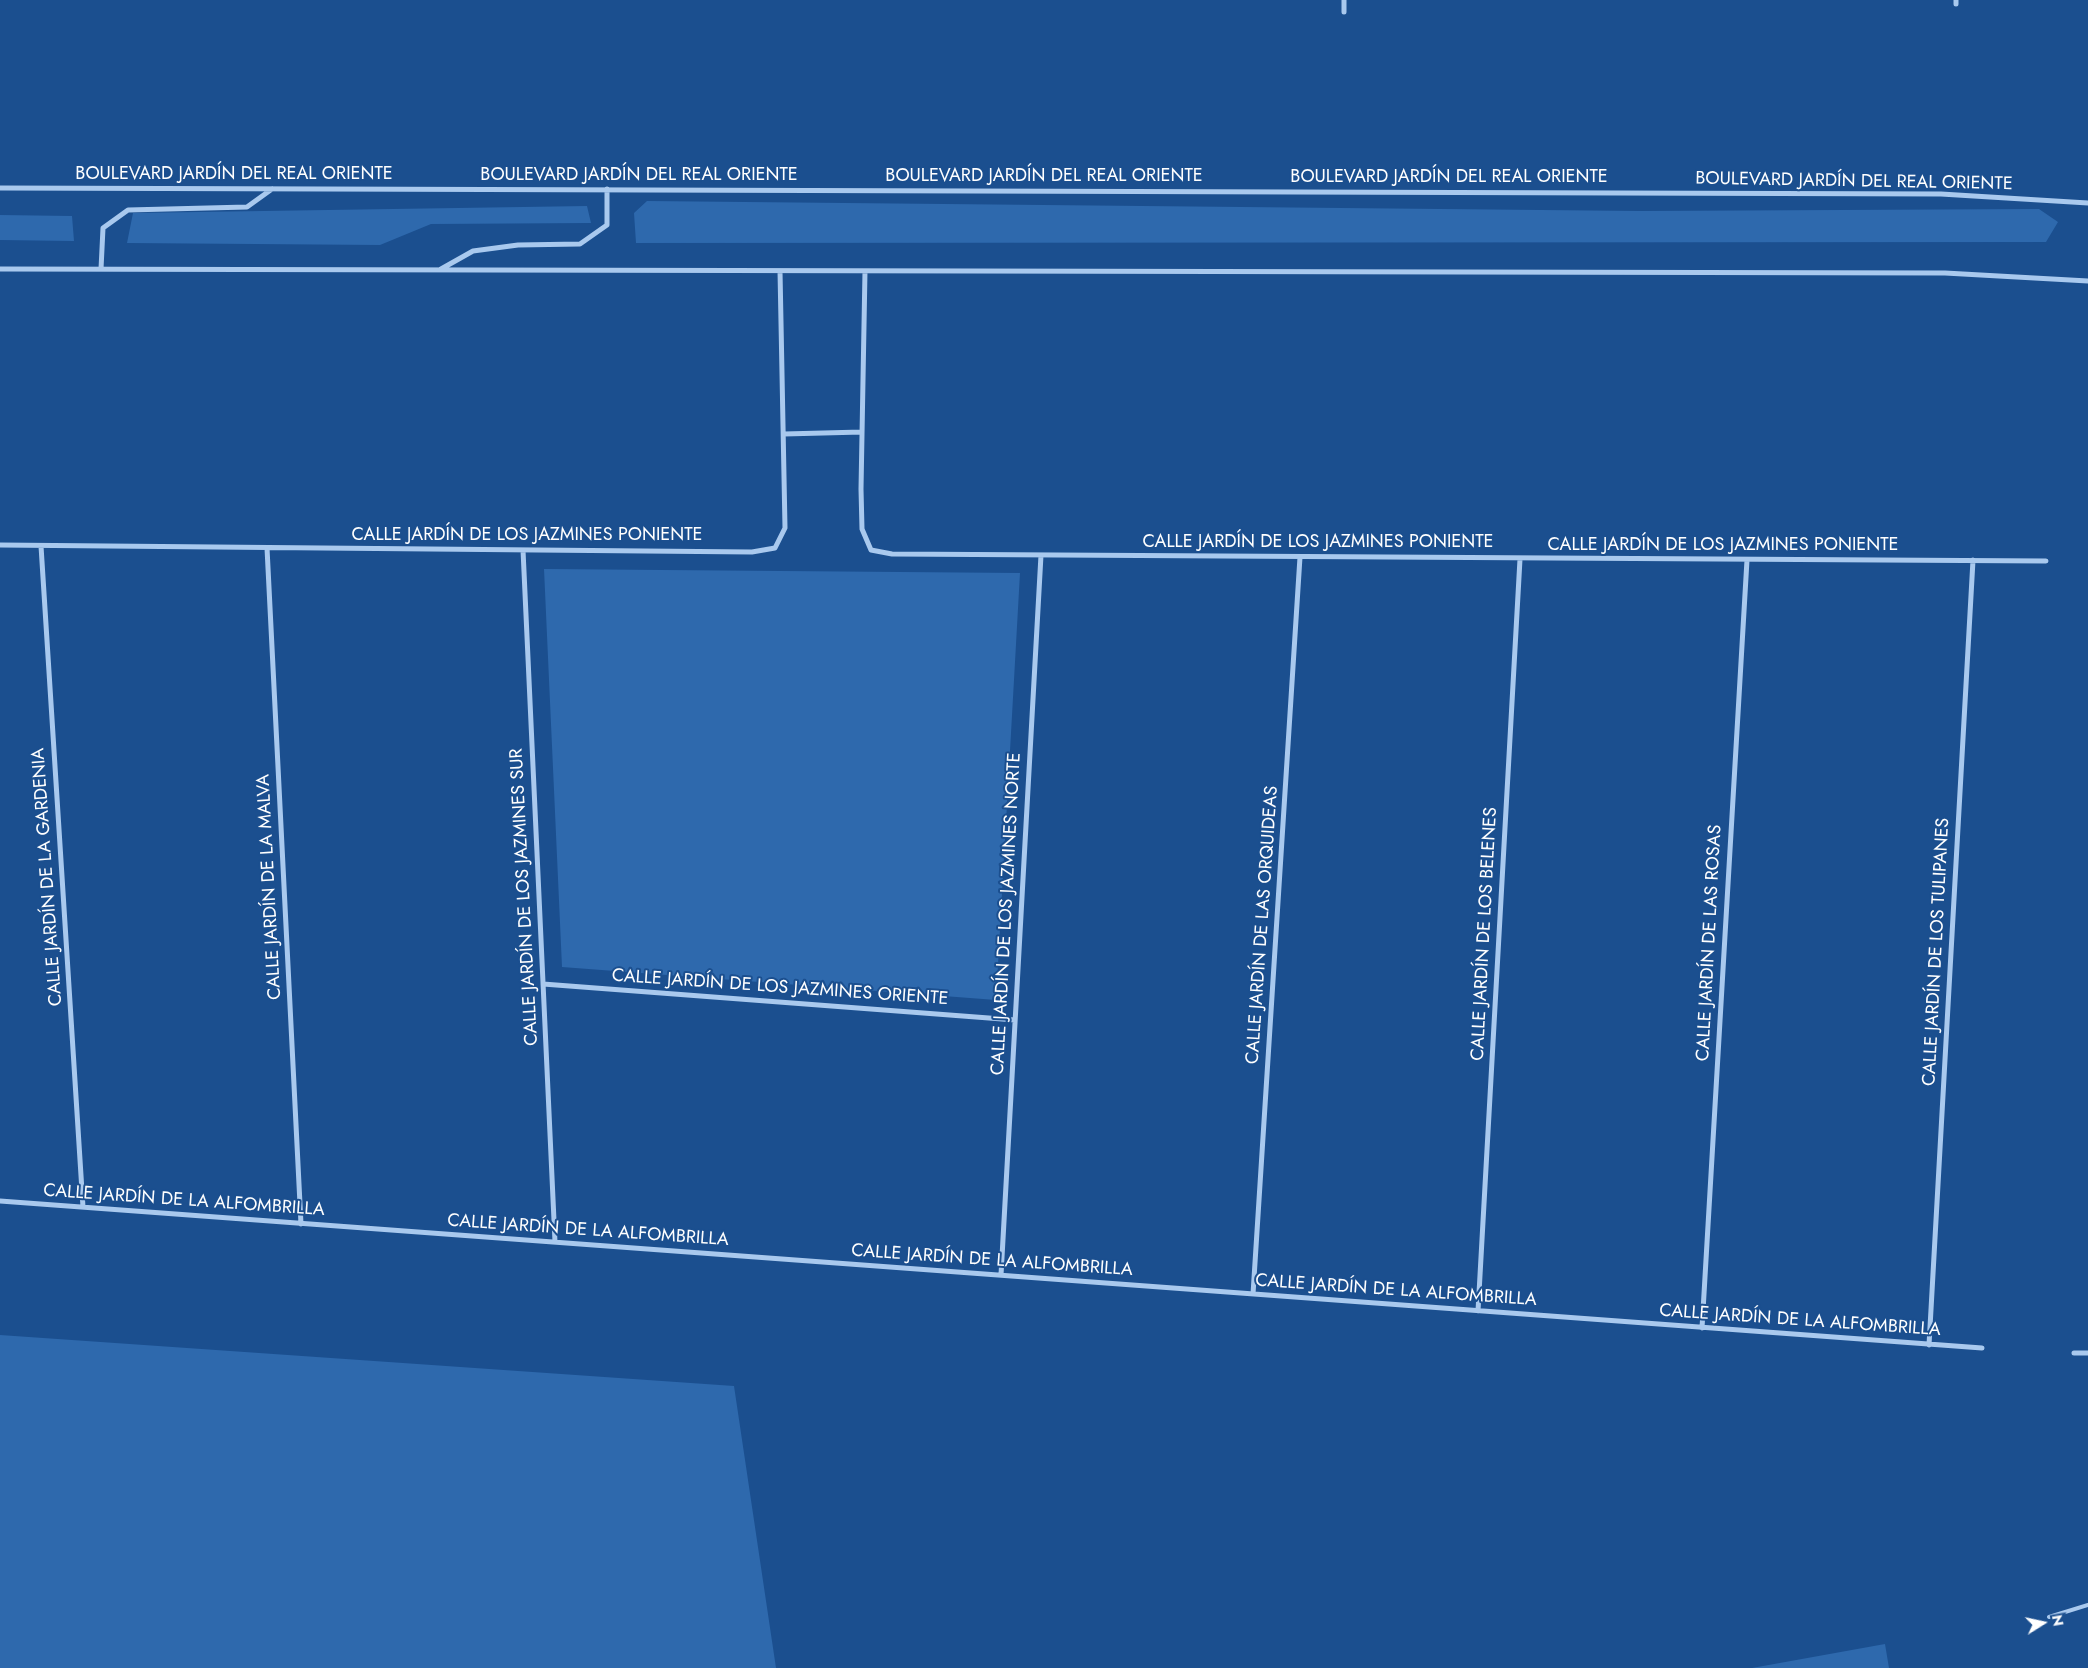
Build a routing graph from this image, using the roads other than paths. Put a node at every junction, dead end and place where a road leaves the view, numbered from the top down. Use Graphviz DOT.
graph roads {
  1 [pos="1344,0"];
  2 [pos="1344,12"];
  3 [pos="0,188"];
  4 [pos="272,189"];
  5 [pos="607,189"];
  6 [pos="2088,203"];
  7 [pos="0,269"];
  8 [pos="101,269"];
  9 [pos="441,270"];
  10 [pos="865,270"];
  11 [pos="780,271"];
  12 [pos="2088,281"];
  13 [pos="862,432"];
  14 [pos="784,434"];
  15 [pos="0,545"];
  16 [pos="42,546"];
  17 [pos="267,548"];
  18 [pos="523,550"];
  19 [pos="1041,555"];
  20 [pos="1300,557"];
  21 [pos="1520,558"];
  22 [pos="1747,560"];
  23 [pos="1973,560"];
  24 [pos="2046,561"];
  25 [pos="543,984"];
  26 [pos="1016,1020"];
  27 [pos="0,1201"];
  28 [pos="82,1207"];
  29 [pos="301,1224"];
  30 [pos="555,1242"];
  31 [pos="1001,1275"];
  32 [pos="1253,1294"];
  33 [pos="1478,1311"];
  34 [pos="1702,1328"];
  35 [pos="1929,1345"];
  36 [pos="1982,1348"];
  37 [pos="2074,1353"];
  38 [pos="2088,1353"];
  39 [pos="2088,1604"];
  40 [pos="2049,1617"];
  1 -- 2 [label="street"];
  3 -- 4 [label="street, BOULEVARD JARDÍN DEL REAL ORIENTE"];
  4 -- 5 [label="street, BOULEVARD JARDÍN DEL REAL ORIENTE"];
  4 -- 8 [label="street"];
  5 -- 6 [label="street, BOULEVARD JARDÍN DEL REAL ORIENTE"];
  5 -- 9 [label="street"];
  7 -- 8 [label="street"];
  8 -- 9 [label="street"];
  9 -- 11 [label="street"];
  10 -- 11 [label="street"];
  10 -- 12 [label="street"];
  10 -- 13 [label="street, CALLE JARDÍN DE LOS JAZMINES PONIENTE"];
  11 -- 14 [label="street, CALLE JARDÍN DE LOS JAZMINES PONIENTE"];
  13 -- 14 [label="street"];
  13 -- 19 [label="street, CALLE JARDÍN DE LOS JAZMINES PONIENTE"];
  14 -- 18 [label="street, CALLE JARDÍN DE LOS JAZMINES PONIENTE"];
  15 -- 16 [label="street, CALLE JARDÍN DE LOS JAZMINES PONIENTE"];
  16 -- 17 [label="street, CALLE JARDÍN DE LOS JAZMINES PONIENTE"];
  16 -- 28 [label="street, CALLE JARDÍN DE LA GARDENIA"];
  17 -- 18 [label="street, CALLE JARDÍN DE LOS JAZMINES PONIENTE"];
  17 -- 29 [label="street, CALLE JARDÍN DE LA MALVA"];
  18 -- 25 [label="street, CALLE JARDÍN DE LOS JAZMINES SUR"];
  19 -- 20 [label="street, CALLE JARDÍN DE LOS JAZMINES PONIENTE"];
  19 -- 26 [label="street, CALLE JARDÍN DE LOS JAZMINES NORTE"];
  20 -- 21 [label="street, CALLE JARDÍN DE LOS JAZMINES PONIENTE"];
  20 -- 32 [label="street, CALLE JARDÍN DE LAS ORQUIDEAS"];
  21 -- 22 [label="street, CALLE JARDÍN DE LOS JAZMINES PONIENTE"];
  21 -- 33 [label="street, CALLE JARDÍN DE LOS BELENES"];
  22 -- 23 [label="street, CALLE JARDÍN DE LOS JAZMINES PONIENTE"];
  22 -- 34 [label="street, CALLE JARDÍN DE LAS ROSAS"];
  23 -- 24 [label="street, CALLE JARDÍN DE LOS JAZMINES PONIENTE"];
  23 -- 35 [label="street, CALLE JARDÍN DE LOS TULIPANES"];
  25 -- 26 [label="street, CALLE JARDÍN DE LOS JAZMINES ORIENTE"];
  25 -- 30 [label="street, CALLE JARDÍN DE LOS JAZMINES SUR"];
  26 -- 31 [label="street, CALLE JARDÍN DE LOS JAZMINES NORTE"];
  27 -- 28 [label="street, CALLE JARDÍN DE LA ALFOMBRILLA"];
  28 -- 29 [label="street, CALLE JARDÍN DE LA ALFOMBRILLA"];
  29 -- 30 [label="street, CALLE JARDÍN DE LA ALFOMBRILLA"];
  30 -- 31 [label="street, CALLE JARDÍN DE LA ALFOMBRILLA"];
  31 -- 32 [label="street, CALLE JARDÍN DE LA ALFOMBRILLA"];
  32 -- 33 [label="street, CALLE JARDÍN DE LA ALFOMBRILLA"];
  33 -- 34 [label="street, CALLE JARDÍN DE LA ALFOMBRILLA"];
  34 -- 35 [label="street, CALLE JARDÍN DE LA ALFOMBRILLA"];
  35 -- 36 [label="street, CALLE JARDÍN DE LA ALFOMBRILLA"];
  37 -- 38 [label="street"];
  39 -- 40 [label="lane"];
}
